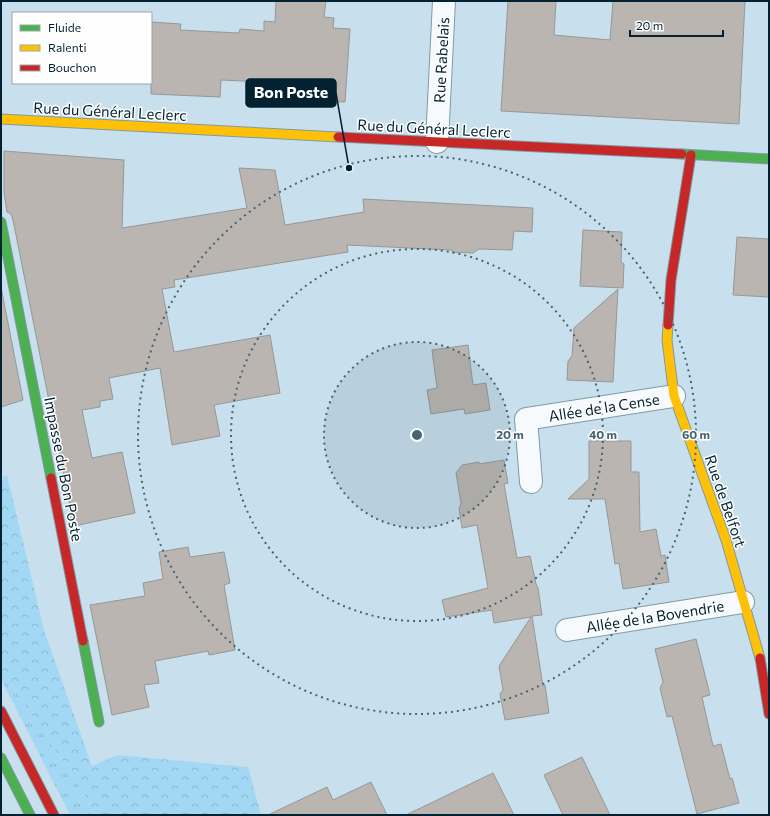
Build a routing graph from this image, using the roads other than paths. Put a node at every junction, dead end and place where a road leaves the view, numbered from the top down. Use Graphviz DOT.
graph roads {
  1 [pos="444,1"];
  2 [pos="1,119"];
  3 [pos="436,142"];
  4 [pos="691,155"];
  5 [pos="769,159"];
  6 [pos="1,222"];
  7 [pos="674,396"];
  8 [pos="531,482"];
  9 [pos="743,602"];
  10 [pos="568,630"];
  11 [pos="1,711"];
  12 [pos="769,714"];
  13 [pos="99,722"];
  14 [pos="1,758"];
  15 [pos="30,815"];
  16 [pos="54,815"];
  1 -- 3 [label="street, Rue Rabelais"];
  2 -- 3 [label="main road, Rue du Général Leclerc"];
  3 -- 4 [label="main road, Rue du Général Leclerc"];
  4 -- 5 [label="main road, Rue du Général Leclerc"];
  4 -- 7 [label="main road, Rue de Belfort"];
  6 -- 13 [label="main road, Impasse du Bon Poste"];
  7 -- 8 [label="street, Allée de la Cense"];
  7 -- 9 [label="main road, Rue de Belfort"];
  9 -- 10 [label="street, Allée de la Bovendrie"];
  9 -- 12 [label="main road, Rue de Belfort"];
  11 -- 16 [label="main road"];
  14 -- 15 [label="main road"];
}
